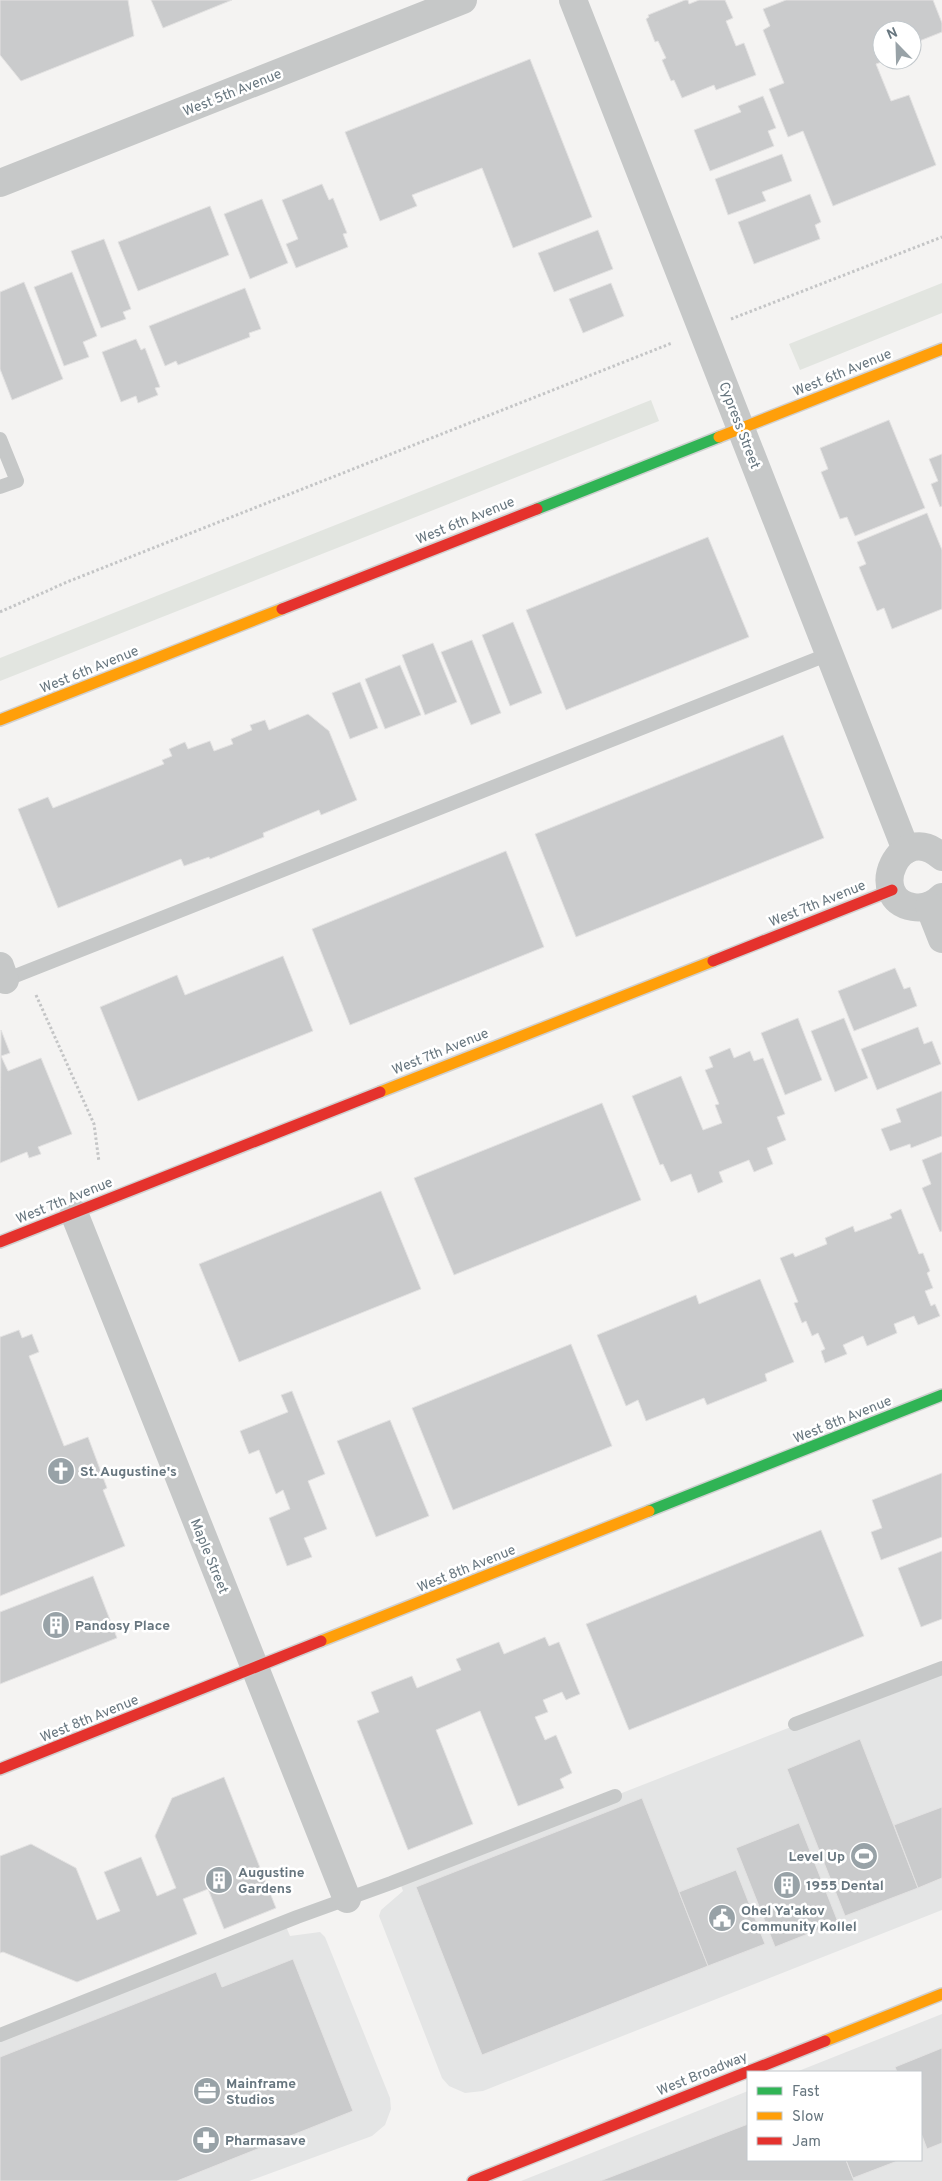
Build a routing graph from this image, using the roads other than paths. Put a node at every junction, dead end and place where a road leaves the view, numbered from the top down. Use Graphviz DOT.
graph roads {
  1 [pos="463,0"];
  2 [pos="573,0"];
  3 [pos="0,183"];
  4 [pos="942,349"];
  5 [pos="741,428"];
  6 [pos="0,439"];
  7 [pos="0,487"];
  8 [pos="830,654"];
  9 [pos="0,720"];
  10 [pos="906,850"];
  11 [pos="942,858"];
  12 [pos="892,890"];
  13 [pos="935,902"];
  14 [pos="942,939"];
  15 [pos="11,973"];
  16 [pos="74,1213"];
  17 [pos="0,1242"];
  18 [pos="942,1395"];
  19 [pos="254,1668"];
  20 [pos="942,1668"];
  21 [pos="795,1724"];
  22 [pos="0,1769"];
  23 [pos="615,1796"];
  24 [pos="347,1899"];
  25 [pos="942,1994"];
  26 [pos="0,2035"];
  27 [pos="749,2071"];
  28 [pos="747,2072"];
  29 [pos="473,2181"];
  1 -- 3 [label="street, West 5th Avenue"];
  2 -- 5 [label="street, Cypress Street"];
  4 -- 5 [label="street, West 6th Avenue"];
  5 -- 8 [label="street, Cypress Street"];
  5 -- 9 [label="street, West 6th Avenue"];
  6 -- 7 [label="lane"];
  8 -- 10 [label="street, Cypress Street"];
  8 -- 15 [label="lane"];
  10 -- 11 [label="street"];
  10 -- 12 [label="street"];
  12 -- 13 [label="street"];
  12 -- 16 [label="street, West 7th Avenue"];
  13 -- 14 [label="street"];
  16 -- 17 [label="street, West 7th Avenue"];
  16 -- 19 [label="street, Maple Street"];
  18 -- 19 [label="street, West 8th Avenue"];
  19 -- 22 [label="street, West 8th Avenue"];
  19 -- 24 [label="street, Maple Street"];
  20 -- 21 [label="lane"];
  23 -- 24 [label="lane"];
  24 -- 26 [label="lane"];
  25 -- 27 [label="street, West Broadway"];
  28 -- 29 [label="street, West Broadway"];
}
